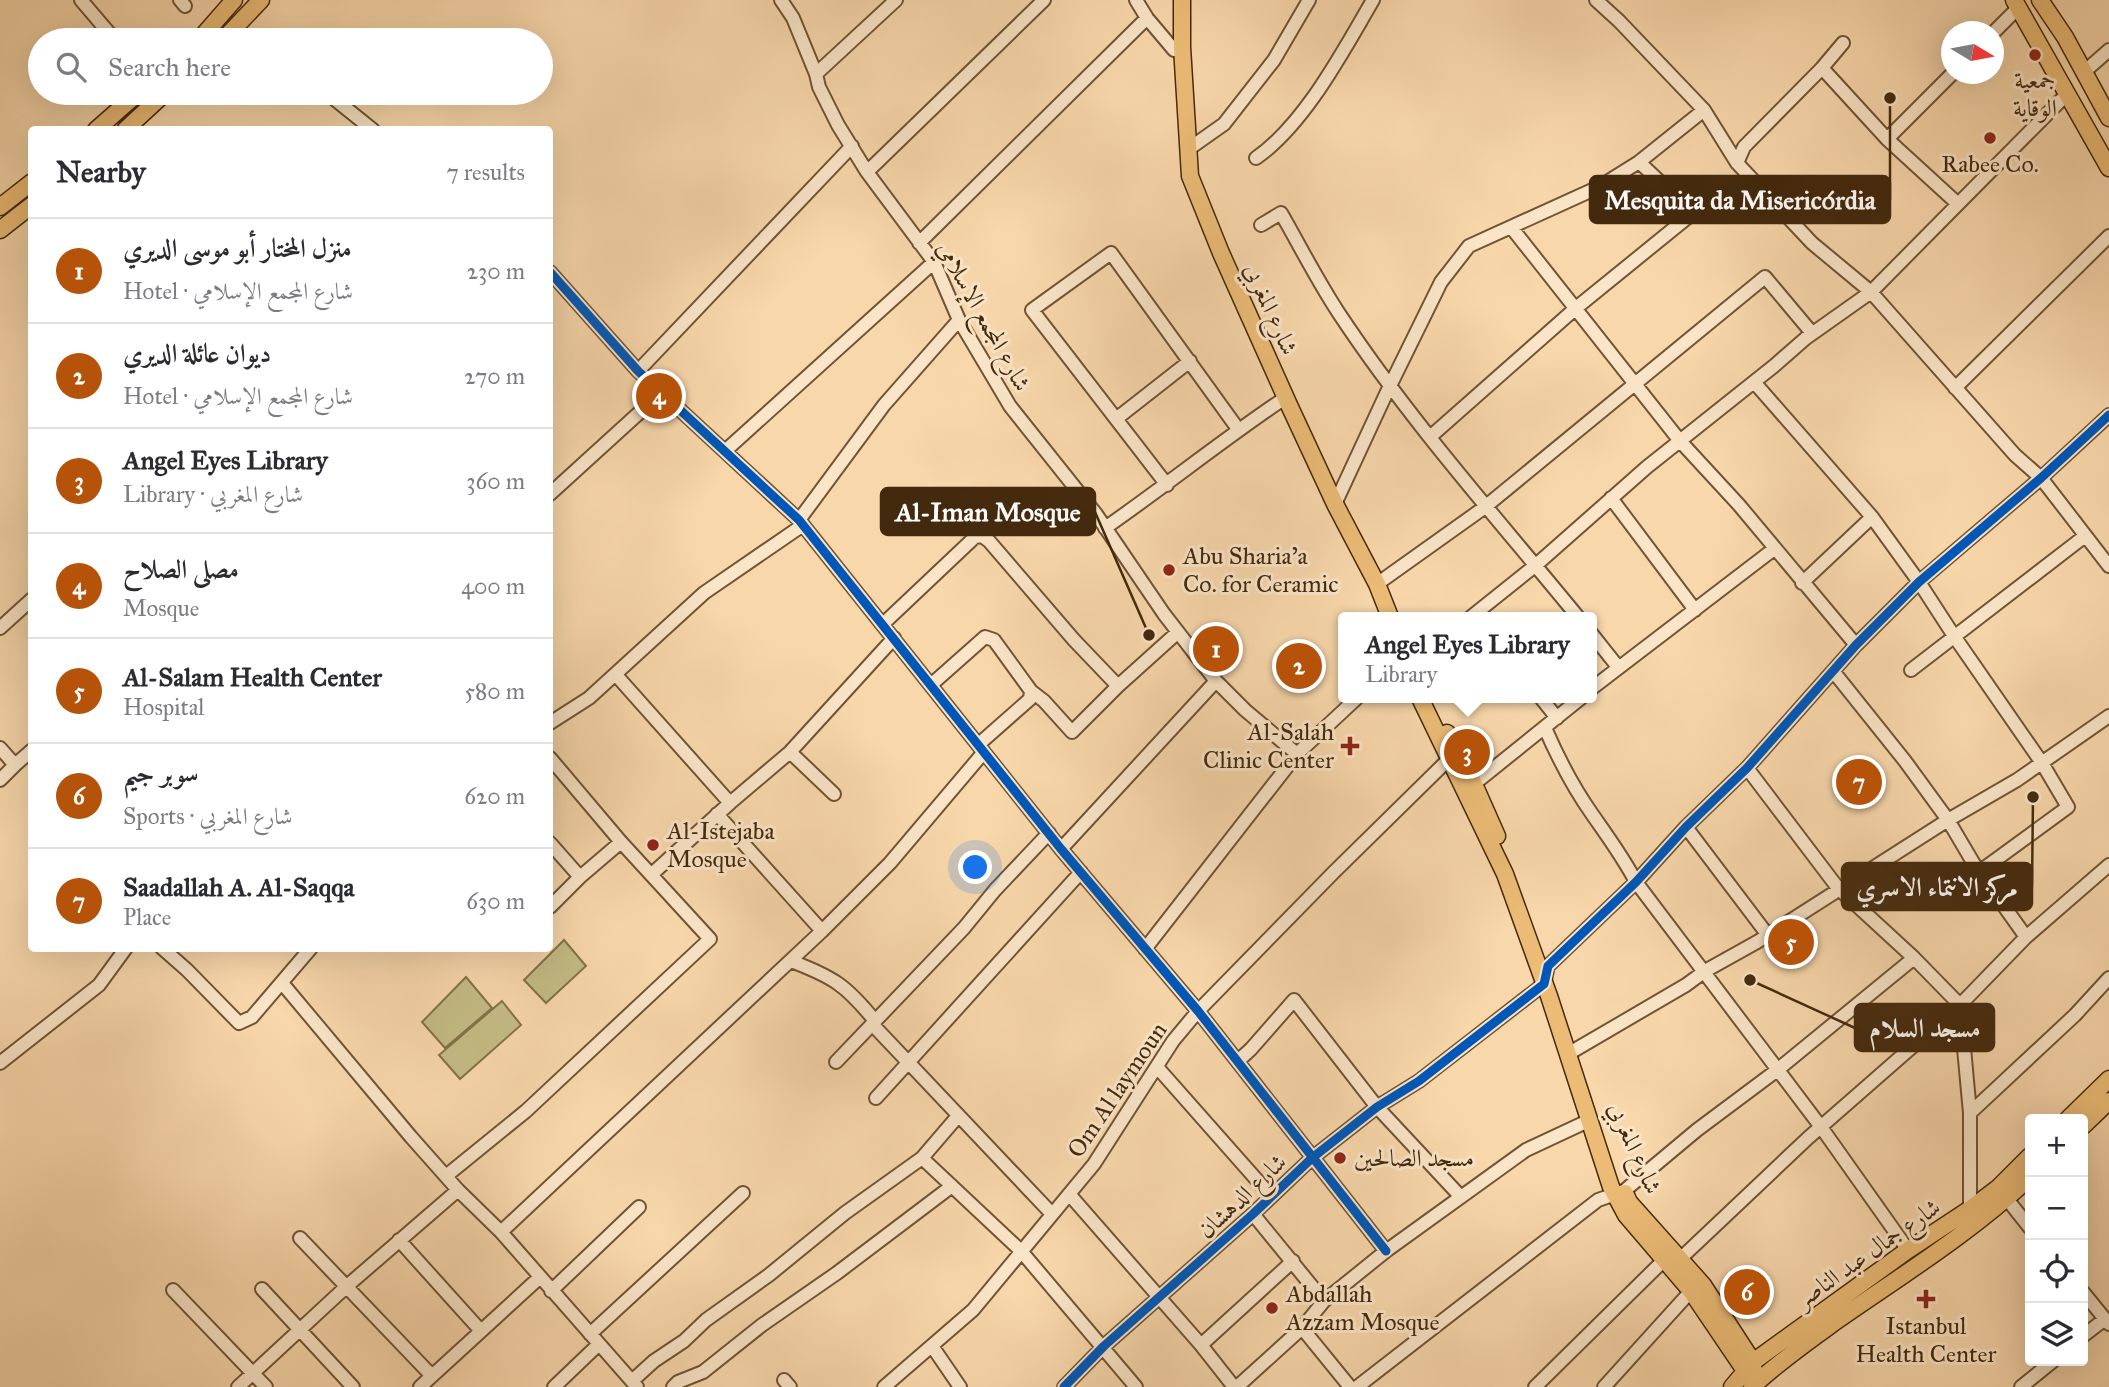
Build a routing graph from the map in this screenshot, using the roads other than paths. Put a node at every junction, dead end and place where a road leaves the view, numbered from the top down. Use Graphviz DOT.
graph roads {
  1 [pos="81,0"];
  2 [pos="234,0"];
  3 [pos="261,0"];
  4 [pos="781,0"];
  5 [pos="896,0"];
  6 [pos="1044,0"];
  7 [pos="1136,0"];
  8 [pos="1175,0"];
  9 [pos="1182,0"];
  10 [pos="1309,0"];
  11 [pos="1373,0"];
  12 [pos="1596,0"];
  13 [pos="2040,0"];
  14 [pos="2016,4"];
  15 [pos="1147,18"];
  16 [pos="2002,21"];
  17 [pos="106,28"];
  18 [pos="210,28"];
  19 [pos="235,28"];
  20 [pos="1843,43"];
  21 [pos="1174,50"];
  22 [pos="2109,50"];
  23 [pos="1822,68"];
  24 [pos="2084,72"];
  25 [pos="816,74"];
  26 [pos="1942,84"];
  27 [pos="2067,94"];
  28 [pos="124,105"];
  29 [pos="152,105"];
  30 [pos="342,105"];
  31 [pos="1704,110"];
  32 [pos="2109,118"];
  33 [pos="101,126"];
  34 [pos="129,126"];
  35 [pos="368,126"];
  36 [pos="1887,139"];
  37 [pos="852,146"];
  38 [pos="1190,148"];
  39 [pos="1256,158"];
  40 [pos="1639,162"];
  41 [pos="1737,163"];
  42 [pos="2109,168"];
  43 [pos="867,172"];
  44 [pos="28,185"];
  45 [pos="1958,204"];
  46 [pos="0,207"];
  47 [pos="28,208"];
  48 [pos="1261,225"];
  49 [pos="1511,227"];
  50 [pos="0,230"];
  51 [pos="2109,236"];
  52 [pos="919,243"];
  53 [pos="934,262"];
  54 [pos="554,287"];
  55 [pos="1871,292"];
  56 [pos="1576,309"];
  57 [pos="959,320"];
  58 [pos="1812,334"];
  59 [pos="1189,360"];
  60 [pos="638,371"];
  61 [pos="1754,382"];
  62 [pos="1635,384"];
  63 [pos="1390,385"];
  64 [pos="1955,388"];
  65 [pos="662,392"];
  66 [pos="1279,402"];
  67 [pos="2109,415"];
  68 [pos="1116,419"];
  69 [pos="1238,429"];
  70 [pos="1430,437"];
  71 [pos="1680,441"];
  72 [pos="725,451"];
  73 [pos="2041,478"];
  74 [pos="1167,485"];
  75 [pos="553,491"];
  76 [pos="1611,499"];
  77 [pos="1335,505"];
  78 [pos="1485,507"];
  79 [pos="1872,517"];
  80 [pos="801,523"];
  81 [pos="1105,528"];
  82 [pos="2085,536"];
  83 [pos="1774,550"];
  84 [pos="1536,565"];
  85 [pos="2109,566"];
  86 [pos="1919,582"];
  87 [pos="1802,583"];
  88 [pos="1377,584"];
  89 [pos="28,603"];
  90 [pos="1695,610"];
  91 [pos="1379,612"];
  92 [pos="1388,612"];
  93 [pos="1481,612"];
  94 [pos="1574,612"];
  95 [pos="883,624"];
  96 [pos="0,628"];
  97 [pos="1178,632"];
  98 [pos="1954,636"];
  99 [pos="894,638"];
  100 [pos="1597,641"];
  101 [pos="1856,645"];
  102 [pos="1618,667"];
  103 [pos="1911,670"];
  104 [pos="1833,671"];
  105 [pos="615,675"];
  106 [pos="1216,681"];
  107 [pos="932,684"];
  108 [pos="1597,684"];
  109 [pos="1118,686"];
  110 [pos="1031,691"];
  111 [pos="1352,703"];
  112 [pos="1422,703"];
  113 [pos="1432,703"];
  114 [pos="1545,703"];
  115 [pos="1575,703"];
  116 [pos="2109,716"];
  117 [pos="1557,718"];
  118 [pos="553,721"];
  119 [pos="1545,728"];
  120 [pos="0,748"];
  121 [pos="982,748"];
  122 [pos="790,752"];
  123 [pos="28,754"];
  124 [pos="1297,754"];
  125 [pos="1449,759"];
  126 [pos="553,762"];
  127 [pos="2042,763"];
  128 [pos="15,765"];
  129 [pos="1747,768"];
  130 [pos="0,780"];
  131 [pos="1474,784"];
  132 [pos="834,793"];
  133 [pos="730,803"];
  134 [pos="717,814"];
  135 [pos="1948,820"];
  136 [pos="1686,827"];
  137 [pos="1049,833"];
  138 [pos="621,842"];
  139 [pos="553,846"];
  140 [pos="1062,849"];
  141 [pos="2109,865"];
  142 [pos="1081,872"];
  143 [pos="1979,872"];
  144 [pos="652,874"];
  145 [pos="580,877"];
  146 [pos="1636,882"];
  147 [pos="1838,888"];
  148 [pos="553,904"];
  149 [pos="822,931"];
  150 [pos="1767,934"];
  151 [pos="2026,937"];
  152 [pos="1145,949"];
  153 [pos="123,952"];
  154 [pos="167,952"];
  155 [pos="308,952"];
  156 [pos="1914,958"];
  157 [pos="791,961"];
  158 [pos="1548,966"];
  159 [pos="1704,971"];
  160 [pos="2109,978"];
  161 [pos="282,983"];
  162 [pos="1544,985"];
  163 [pos="1960,1005"];
  164 [pos="1198,1011"];
  165 [pos="874,1023"];
  166 [pos="1573,1051"];
  167 [pos="1238,1060"];
  168 [pos="836,1062"];
  169 [pos="909,1062"];
  170 [pos="0,1063"];
  171 [pos="1157,1067"];
  172 [pos="1776,1070"];
  173 [pos="2109,1080"];
  174 [pos="876,1098"];
  175 [pos="2109,1101"];
  176 [pos="1377,1107"];
  177 [pos="1970,1113"];
  178 [pos="2073,1114"];
  179 [pos="958,1116"];
  180 [pos="1588,1121"];
  181 [pos="2088,1121"];
  182 [pos="1821,1127"];
  183 [pos="922,1158"];
  184 [pos="1312,1158"];
  185 [pos="2025,1161"];
  186 [pos="446,1176"];
  187 [pos="2025,1182"];
  188 [pos="951,1186"];
  189 [pos="458,1190"];
  190 [pos="1620,1192"];
  191 [pos="743,1193"];
  192 [pos="1069,1194"];
  193 [pos="1271,1196"];
  194 [pos="1461,1197"];
  195 [pos="2007,1199"];
  196 [pos="639,1207"];
  197 [pos="1970,1209"];
  198 [pos="1052,1214"];
  199 [pos="1253,1214"];
  200 [pos="2025,1222"];
  201 [pos="501,1233"];
  202 [pos="300,1238"];
  203 [pos="399,1240"];
  204 [pos="1908,1250"];
  205 [pos="1021,1251"];
  206 [pos="1387,1251"];
  207 [pos="1672,1259"];
  208 [pos="1293,1261"];
  209 [pos="540,1278"];
  210 [pos="347,1286"];
  211 [pos="262,1289"];
  212 [pos="173,1290"];
  213 [pos="551,1291"];
  214 [pos="1690,1291"];
  215 [pos="1160,1297"];
  216 [pos="2088,1298"];
  217 [pos="1324,1301"];
  218 [pos="2107,1321"];
  219 [pos="1303,1328"];
  220 [pos="302,1330"];
  221 [pos="481,1331"];
  222 [pos="2088,1333"];
  223 [pos="595,1339"];
  224 [pos="1202,1345"];
  225 [pos="932,1346"];
  226 [pos="1104,1346"];
  227 [pos="2047,1366"];
  228 [pos="255,1373"];
  229 [pos="432,1376"];
  230 [pos="1752,1378"];
  231 [pos="635,1384"];
  232 [pos="238,1387"];
  233 [pos="266,1387"];
  234 [pos="353,1387"];
  235 [pos="421,1387"];
  236 [pos="554,1387"];
  237 [pos="673,1387"];
  238 [pos="884,1387"];
  239 [pos="960,1387"];
  240 [pos="1064,1387"];
  241 [pos="1136,1387"];
  242 [pos="1236,1387"];
  243 [pos="1350,1387"];
  244 [pos="1357,1387"];
  245 [pos="1535,1387"];
  246 [pos="1604,1387"];
  247 [pos="1732,1387"];
  248 [pos="2021,1387"];
  1 -- 17 [label="street"];
  2 -- 18 [label="main road"];
  3 -- 19 [label="main road"];
  4 -- 25 [label="street, شارع المجمع الإسلامي"];
  5 -- 25 [label="street"];
  6 -- 43 [label="street"];
  7 -- 15 [label="street"];
  8 -- 21 [label="main road, شارع المغربي"];
  9 -- 38 [label="main road, شارع المغربي"];
  10 -- 38 [label="street"];
  11 -- 39 [label="street"];
  12 -- 31 [label="street"];
  13 -- 24 [label="main road"];
  14 -- 16 [label="street"];
  14 -- 27 [label="main road"];
  15 -- 21 [label="street"];
  15 -- 52 [label="street"];
  20 -- 23 [label="street"];
  21 -- 66 [label="main road, شارع المغربي"];
  22 -- 24 [label="street"];
  23 -- 36 [label="street"];
  23 -- 41 [label="street"];
  24 -- 32 [label="main road"];
  25 -- 37 [label="street, شارع المجمع الإسلامي"];
  26 -- 36 [label="street"];
  27 -- 42 [label="main road"];
  27 -- 45 [label="street"];
  28 -- 33 [label="main road"];
  29 -- 34 [label="main road"];
  30 -- 35 [label="street"];
  31 -- 40 [label="street"];
  31 -- 41 [label="street"];
  36 -- 45 [label="street"];
  37 -- 43 [label="street, شارع المجمع الإسلامي"];
  37 -- 60 [label="street"];
  38 -- 77 [label="main road, شارع المغربي"];
  40 -- 49 [label="street"];
  40 -- 56 [label="street"];
  41 -- 55 [label="street"];
  43 -- 52 [label="street, شارع المجمع الإسلامي"];
  44 -- 46 [label="main road"];
  45 -- 55 [label="street"];
  47 -- 50 [label="main road"];
  48 -- 63 [label="street"];
  49 -- 56 [label="street"];
  49 -- 63 [label="street"];
  51 -- 64 [label="street"];
  52 -- 53 [label="street, شارع المجمع الإسلامي"];
  53 -- 57 [label="street, شارع المجمع الإسلامي"];
  53 -- 72 [label="street"];
  54 -- 60 [label="street"];
  55 -- 58 [label="street"];
  55 -- 64 [label="street"];
  56 -- 62 [label="street"];
  56 -- 70 [label="street"];
  57 -- 80 [label="street"];
  57 -- 81 [label="street, شارع المجمع الإسلامي"];
  58 -- 61 [label="street"];
  58 -- 62 [label="street"];
  59 -- 68 [label="street"];
  59 -- 68 [label="street"];
  59 -- 69 [label="street"];
  60 -- 65 [label="street"];
  61 -- 71 [label="street"];
  61 -- 79 [label="street"];
  62 -- 71 [label="street"];
  62 -- 78 [label="street"];
  63 -- 70 [label="street"];
  63 -- 77 [label="street"];
  64 -- 73 [label="street"];
  65 -- 72 [label="street"];
  65 -- 75 [label="street"];
  66 -- 69 [label="street"];
  66 -- 91 [label="main road, شارع المغربي"];
  67 -- 73 [label="street"];
  68 -- 74 [label="street"];
  69 -- 74 [label="street"];
  70 -- 78 [label="street"];
  71 -- 76 [label="street"];
  71 -- 83 [label="street"];
  72 -- 80 [label="street"];
  73 -- 82 [label="street"];
  73 -- 86 [label="street"];
  74 -- 81 [label="street"];
  76 -- 84 [label="street"];
  76 -- 90 [label="street"];
  77 -- 88 [label="main road, شارع المغربي"];
  78 -- 84 [label="street"];
  78 -- 88 [label="street"];
  79 -- 86 [label="street"];
  79 -- 87 [label="street"];
  80 -- 95 [label="street"];
  80 -- 105 [label="street"];
  81 -- 97 [label="street, شارع المجمع الإسلامي"];
  82 -- 85 [label="street"];
  82 -- 98 [label="street"];
  83 -- 87 [label="street"];
  83 -- 90 [label="street"];
  84 -- 93 [label="street"];
  84 -- 94 [label="street"];
  86 -- 98 [label="street"];
  86 -- 101 [label="street"];
  87 -- 101 [label="street"];
  88 -- 92 [label="main road, شارع المغربي"];
  89 -- 96 [label="street"];
  90 -- 102 [label="street"];
  95 -- 99 [label="street"];
  95 -- 109 [label="street"];
  97 -- 106 [label="street, شارع المجمع الإسلامي"];
  97 -- 109 [label="street"];
  98 -- 103 [label="street"];
  98 -- 127 [label="street"];
  99 -- 107 [label="street"];
  99 -- 122 [label="street"];
  100 -- 102 [label="street"];
  101 -- 104 [label="street"];
  102 -- 108 [label="street"];
  104 -- 129 [label="street"];
  104 -- 135 [label="street"];
  105 -- 118 [label="street"];
  105 -- 133 [label="street"];
  106 -- 124 [label="street, شارع المجمع الإسلامي"];
  106 -- 140 [label="street"];
  107 -- 110 [label="street"];
  107 -- 121 [label="street"];
  109 -- 110 [label="street"];
  110 -- 121 [label="street"];
  111 -- 124 [label="street"];
  112 -- 125 [label="main road, شارع المغربي"];
  113 -- 131 [label="main road, شارع المغربي"];
  114 -- 117 [label="street"];
  115 -- 117 [label="street"];
  116 -- 127 [label="street"];
  117 -- 119 [label="street"];
  119 -- 131 [label="street"];
  119 -- 146 [label="street"];
  120 -- 128 [label="street"];
  121 -- 137 [label="street"];
  121 -- 149 [label="street"];
  122 -- 132 [label="street"];
  122 -- 133 [label="street"];
  123 -- 128 [label="street"];
  124 -- 152 [label="street"];
  125 -- 162 [label="main road, شارع المغربي"];
  125 -- 164 [label="street, Om Al laymoun"];
  126 -- 138 [label="street"];
  127 -- 135 [label="street"];
  127 -- 143 [label="street"];
  128 -- 130 [label="street"];
  129 -- 136 [label="street"];
  129 -- 147 [label="street"];
  131 -- 158 [label="main road, شارع المغربي"];
  133 -- 134 [label="street"];
  134 -- 144 [label="street"];
  134 -- 149 [label="street"];
  135 -- 143 [label="street"];
  135 -- 147 [label="street"];
  136 -- 146 [label="street"];
  136 -- 150 [label="street"];
  137 -- 140 [label="street"];
  137 -- 165 [label="street"];
  138 -- 144 [label="street"];
  138 -- 145 [label="street"];
  139 -- 145 [label="street"];
  140 -- 142 [label="street"];
  141 -- 151 [label="street"];
  142 -- 152 [label="street"];
  142 -- 169 [label="street"];
  143 -- 151 [label="street"];
  144 -- 186 [label="street"];
  145 -- 148 [label="street"];
  146 -- 158 [label="street"];
  146 -- 159 [label="street"];
  147 -- 150 [label="street"];
  147 -- 156 [label="street"];
  149 -- 157 [label="street"];
  150 -- 159 [label="street"];
  151 -- 163 [label="street"];
  152 -- 164 [label="street"];
  153 -- 170 [label="street"];
  154 -- 161 [label="street"];
  155 -- 161 [label="street"];
  156 -- 163 [label="street"];
  156 -- 172 [label="street"];
  157 -- 165 [label="street"];
  157 -- 201 [label="street"];
  158 -- 162 [label="street"];
  158 -- 166 [label="main road, شارع المغربي"];
  159 -- 166 [label="street"];
  159 -- 172 [label="street"];
  160 -- 177 [label="street"];
  161 -- 186 [label="street"];
  162 -- 176 [label="street, شارع الدهشان"];
  162 -- 180 [label="main road, شارع المغربي"];
  163 -- 177 [label="street"];
  163 -- 182 [label="street"];
  164 -- 167 [label="street"];
  164 -- 171 [label="street, Om Al laymoun"];
  165 -- 168 [label="street"];
  165 -- 169 [label="street"];
  166 -- 190 [label="main road, شارع المغربي"];
  167 -- 176 [label="street"];
  167 -- 184 [label="street"];
  169 -- 174 [label="street"];
  169 -- 179 [label="street"];
  171 -- 192 [label="street, Om Al laymoun"];
  171 -- 193 [label="street"];
  172 -- 182 [label="street"];
  172 -- 190 [label="street"];
  173 -- 178 [label="main road"];
  175 -- 181 [label="main road"];
  176 -- 184 [label="street, شارع الدهشان"];
  176 -- 194 [label="street"];
  177 -- 197 [label="street"];
  179 -- 183 [label="street"];
  179 -- 198 [label="street"];
  180 -- 190 [label="main road, شارع المغربي"];
  180 -- 194 [label="street"];
  182 -- 204 [label="street"];
  182 -- 207 [label="street"];
  183 -- 188 [label="street"];
  183 -- 231 [label="street"];
  184 -- 193 [label="street, شارع الدهشان"];
  184 -- 206 [label="street"];
  185 -- 197 [label="main road, شارع جمال عبد الناصر"];
  186 -- 189 [label="street"];
  187 -- 195 [label="main road, شارع جمال عبد الناصر"];
  188 -- 205 [label="street"];
  188 -- 237 [label="street"];
  189 -- 201 [label="street"];
  189 -- 203 [label="street"];
  190 -- 207 [label="main road, شارع المغربي"];
  190 -- 244 [label="street"];
  191 -- 223 [label="street"];
  192 -- 198 [label="street, Om Al laymoun"];
  192 -- 215 [label="street"];
  193 -- 199 [label="street, شارع الدهشان"];
  194 -- 206 [label="street"];
  195 -- 200 [label="street"];
  195 -- 230 [label="main road, شارع جمال عبد الناصر"];
  196 -- 213 [label="street"];
  197 -- 204 [label="main road, شارع جمال عبد الناصر"];
  198 -- 205 [label="street, Om Al laymoun"];
  199 -- 208 [label="street"];
  199 -- 215 [label="street, شارع الدهشان"];
  201 -- 209 [label="street"];
  202 -- 210 [label="street"];
  203 -- 210 [label="street"];
  203 -- 221 [label="street"];
  204 -- 230 [label="main road, شارع جمال عبد الناصر"];
  205 -- 225 [label="street, Om Al laymoun"];
  205 -- 226 [label="street"];
  206 -- 217 [label="street"];
  207 -- 214 [label="main road, شارع المغربي"];
  207 -- 230 [label="main road, شارع المغربي"];
  207 -- 245 [label="street"];
  208 -- 217 [label="street"];
  208 -- 224 [label="street"];
  209 -- 213 [label="street"];
  209 -- 221 [label="street"];
  210 -- 220 [label="street"];
  210 -- 229 [label="street"];
  211 -- 220 [label="street"];
  212 -- 228 [label="street"];
  213 -- 223 [label="street"];
  214 -- 230 [label="main road, شارع المغربي"];
  214 -- 246 [label="street"];
  215 -- 224 [label="street"];
  215 -- 226 [label="street, شارع الدهشان"];
  216 -- 218 [label="street"];
  217 -- 219 [label="street"];
  218 -- 222 [label="street"];
  219 -- 242 [label="street"];
  219 -- 243 [label="street"];
  220 -- 228 [label="street"];
  220 -- 234 [label="street"];
  221 -- 229 [label="street"];
  223 -- 231 [label="street"];
  223 -- 236 [label="street"];
  224 -- 242 [label="street"];
  225 -- 238 [label="street, Om Al laymoun"];
  225 -- 239 [label="street"];
  226 -- 240 [label="street, شارع الدهشان"];
  226 -- 241 [label="street"];
  227 -- 248 [label="street"];
  228 -- 232 [label="street"];
  228 -- 233 [label="street"];
  229 -- 235 [label="street"];
  230 -- 247 [label="main road, شارع جمال عبد الناصر"];
}
